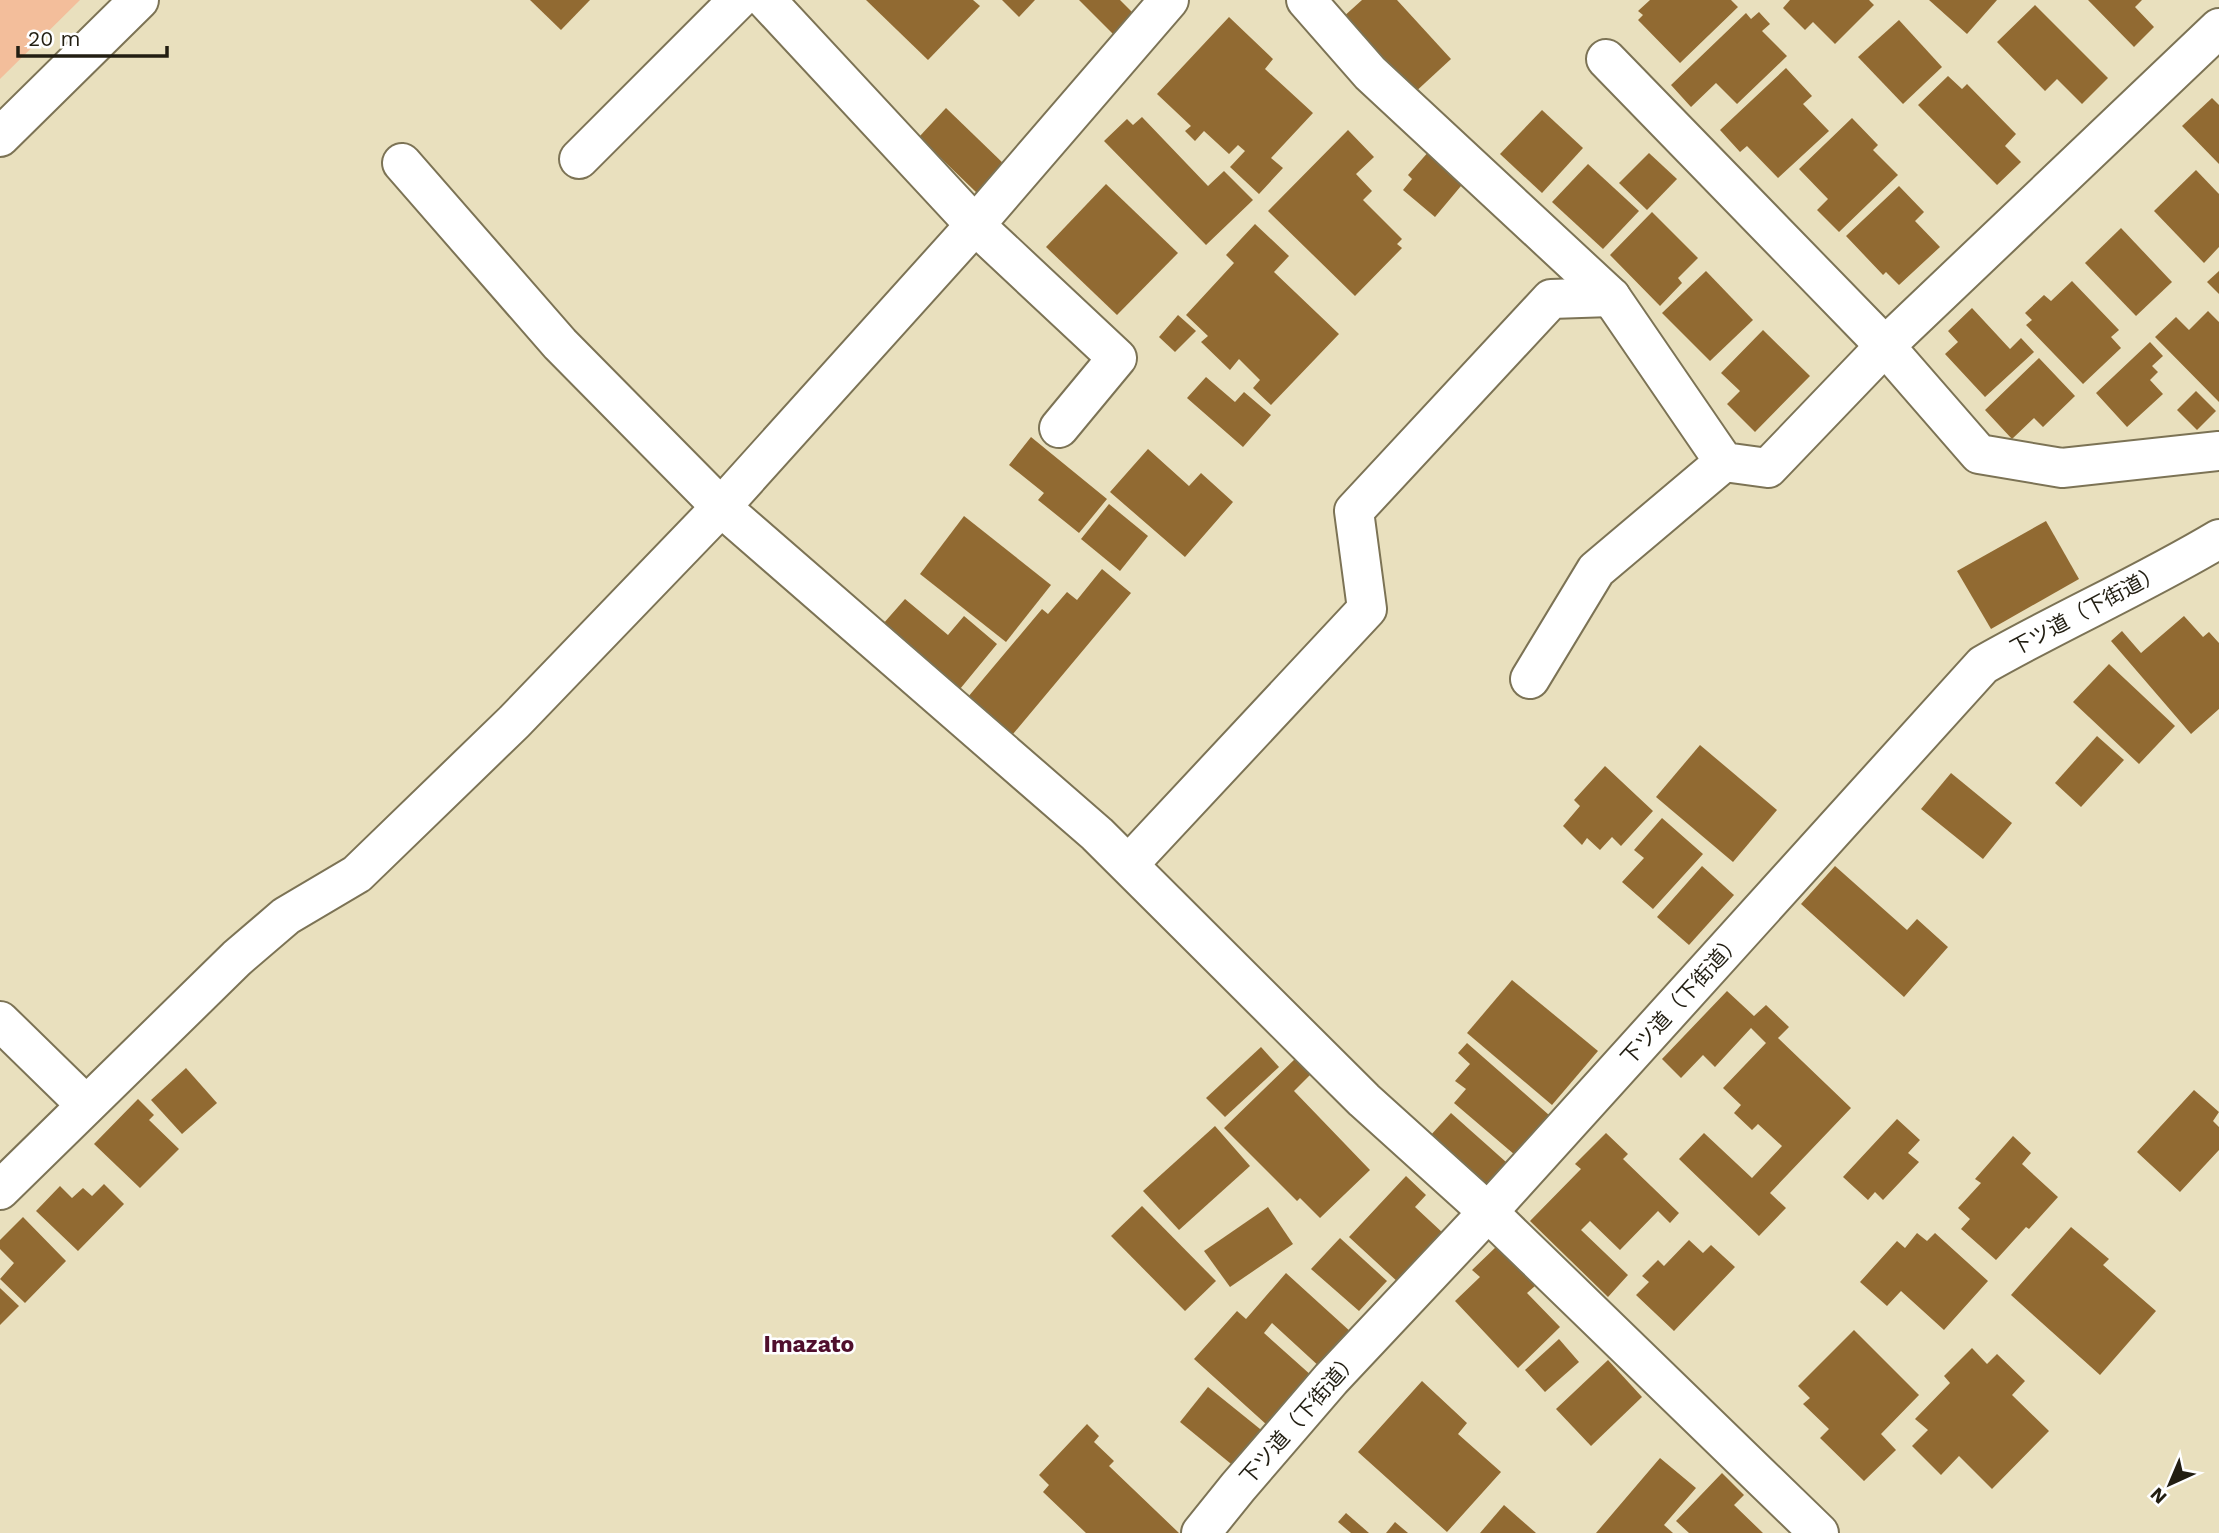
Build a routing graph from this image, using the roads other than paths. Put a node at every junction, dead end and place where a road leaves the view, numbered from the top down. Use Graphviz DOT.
graph roads {
  1 [pos="139,0"];
  2 [pos="738,0"];
  3 [pos="766,0"];
  4 [pos="1169,0"];
  5 [pos="1306,0"];
  6 [pos="2219,28"];
  7 [pos="1606,60"];
  8 [pos="0,137"];
  9 [pos="579,159"];
  10 [pos="402,163"];
  11 [pos="975,225"];
  12 [pos="1611,297"];
  13 [pos="1885,346"];
  14 [pos="1059,428"];
  15 [pos="2219,451"];
  16 [pos="1724,462"];
  17 [pos="721,507"];
  18 [pos="2219,539"];
  19 [pos="1530,679"];
  20 [pos="1129,864"];
  21 [pos="0,1021"];
  22 [pos="86,1105"];
  23 [pos="0,1189"];
  24 [pos="1488,1212"];
  25 [pos="1201,1533"];
  26 [pos="1819,1533"];
  1 -- 8 [label="main road"];
  2 -- 9 [label="main road"];
  3 -- 11 [label="main road"];
  4 -- 11 [label="main road"];
  5 -- 12 [label="main road"];
  6 -- 13 [label="main road"];
  7 -- 13 [label="main road"];
  10 -- 17 [label="main road"];
  11 -- 14 [label="main road"];
  11 -- 17 [label="main road"];
  12 -- 16 [label="main road"];
  12 -- 20 [label="main road"];
  13 -- 15 [label="main road"];
  13 -- 16 [label="main road"];
  16 -- 19 [label="main road"];
  17 -- 20 [label="main road"];
  17 -- 22 [label="main road"];
  18 -- 24 [label="main road, 下ツ道（下街道）"];
  20 -- 24 [label="main road"];
  21 -- 22 [label="main road"];
  22 -- 23 [label="main road"];
  24 -- 25 [label="main road, 下ツ道（下街道）"];
  24 -- 26 [label="main road"];
}
